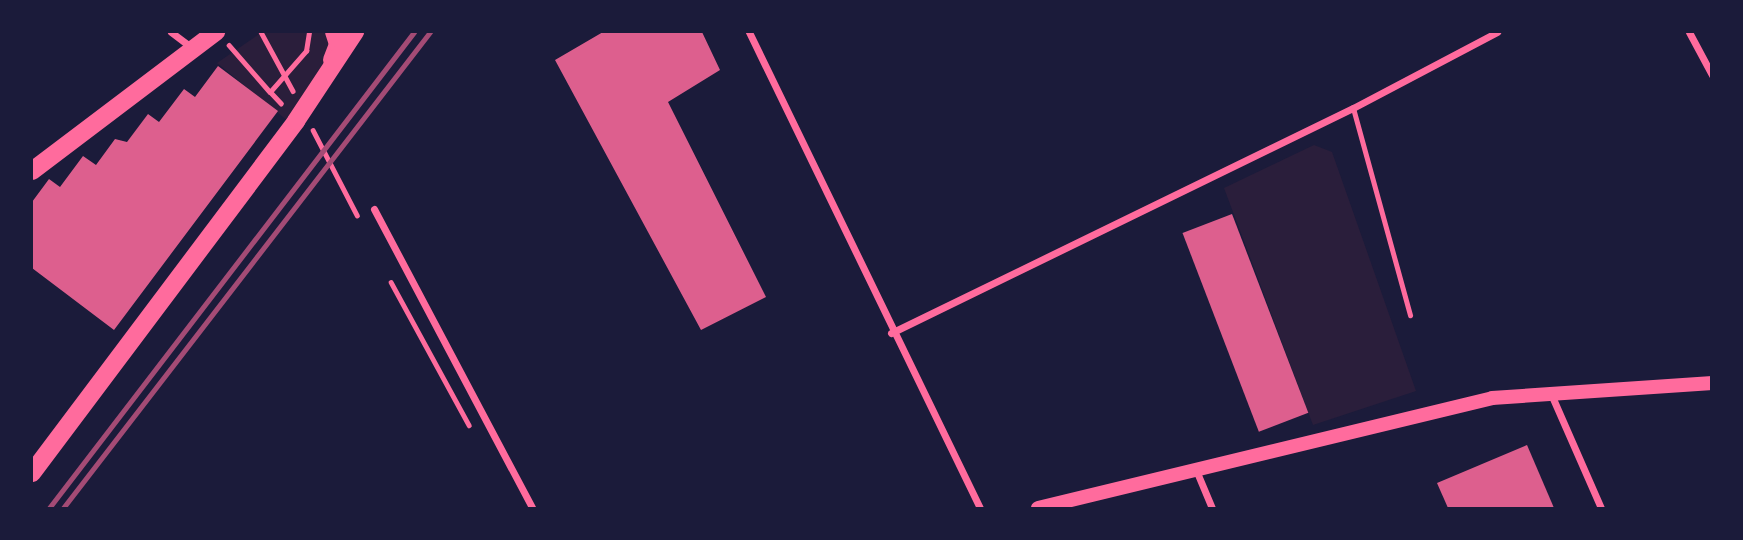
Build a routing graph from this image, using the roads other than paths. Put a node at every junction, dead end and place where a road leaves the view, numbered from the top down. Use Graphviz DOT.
graph roads {
  1 [pos="171,32"];
  2 [pos="334,32"];
  3 [pos="355,32"];
  4 [pos="749,32"];
  5 [pos="1497,32"];
  6 [pos="1689,32"];
  7 [pos="221,37"];
  8 [pos="192,49"];
  9 [pos="1712,75"];
  10 [pos="326,76"];
  11 [pos="1353,108"];
  12 [pos="32,171"];
  13 [pos="374,209"];
  14 [pos="1410,315"];
  15 [pos="891,333"];
  16 [pos="1712,383"];
  17 [pos="1550,393"];
  18 [pos="1196,469"];
  19 [pos="32,473"];
  20 [pos="533,509"];
  21 [pos="980,509"];
  22 [pos="1038,509"];
  23 [pos="1212,509"];
  24 [pos="1601,509"];
  1 -- 8 [label="street"];
  2 -- 10 [label="main road"];
  3 -- 10 [label="main road"];
  4 -- 15 [label="street"];
  5 -- 11 [label="street"];
  6 -- 9 [label="street"];
  7 -- 8 [label="main road"];
  8 -- 12 [label="main road"];
  10 -- 19 [label="main road"];
  11 -- 14 [label="lane"];
  11 -- 15 [label="street"];
  13 -- 20 [label="street"];
  15 -- 21 [label="street"];
  16 -- 17 [label="main road"];
  17 -- 18 [label="main road"];
  17 -- 24 [label="street"];
  18 -- 22 [label="main road"];
  18 -- 23 [label="street"];
}
